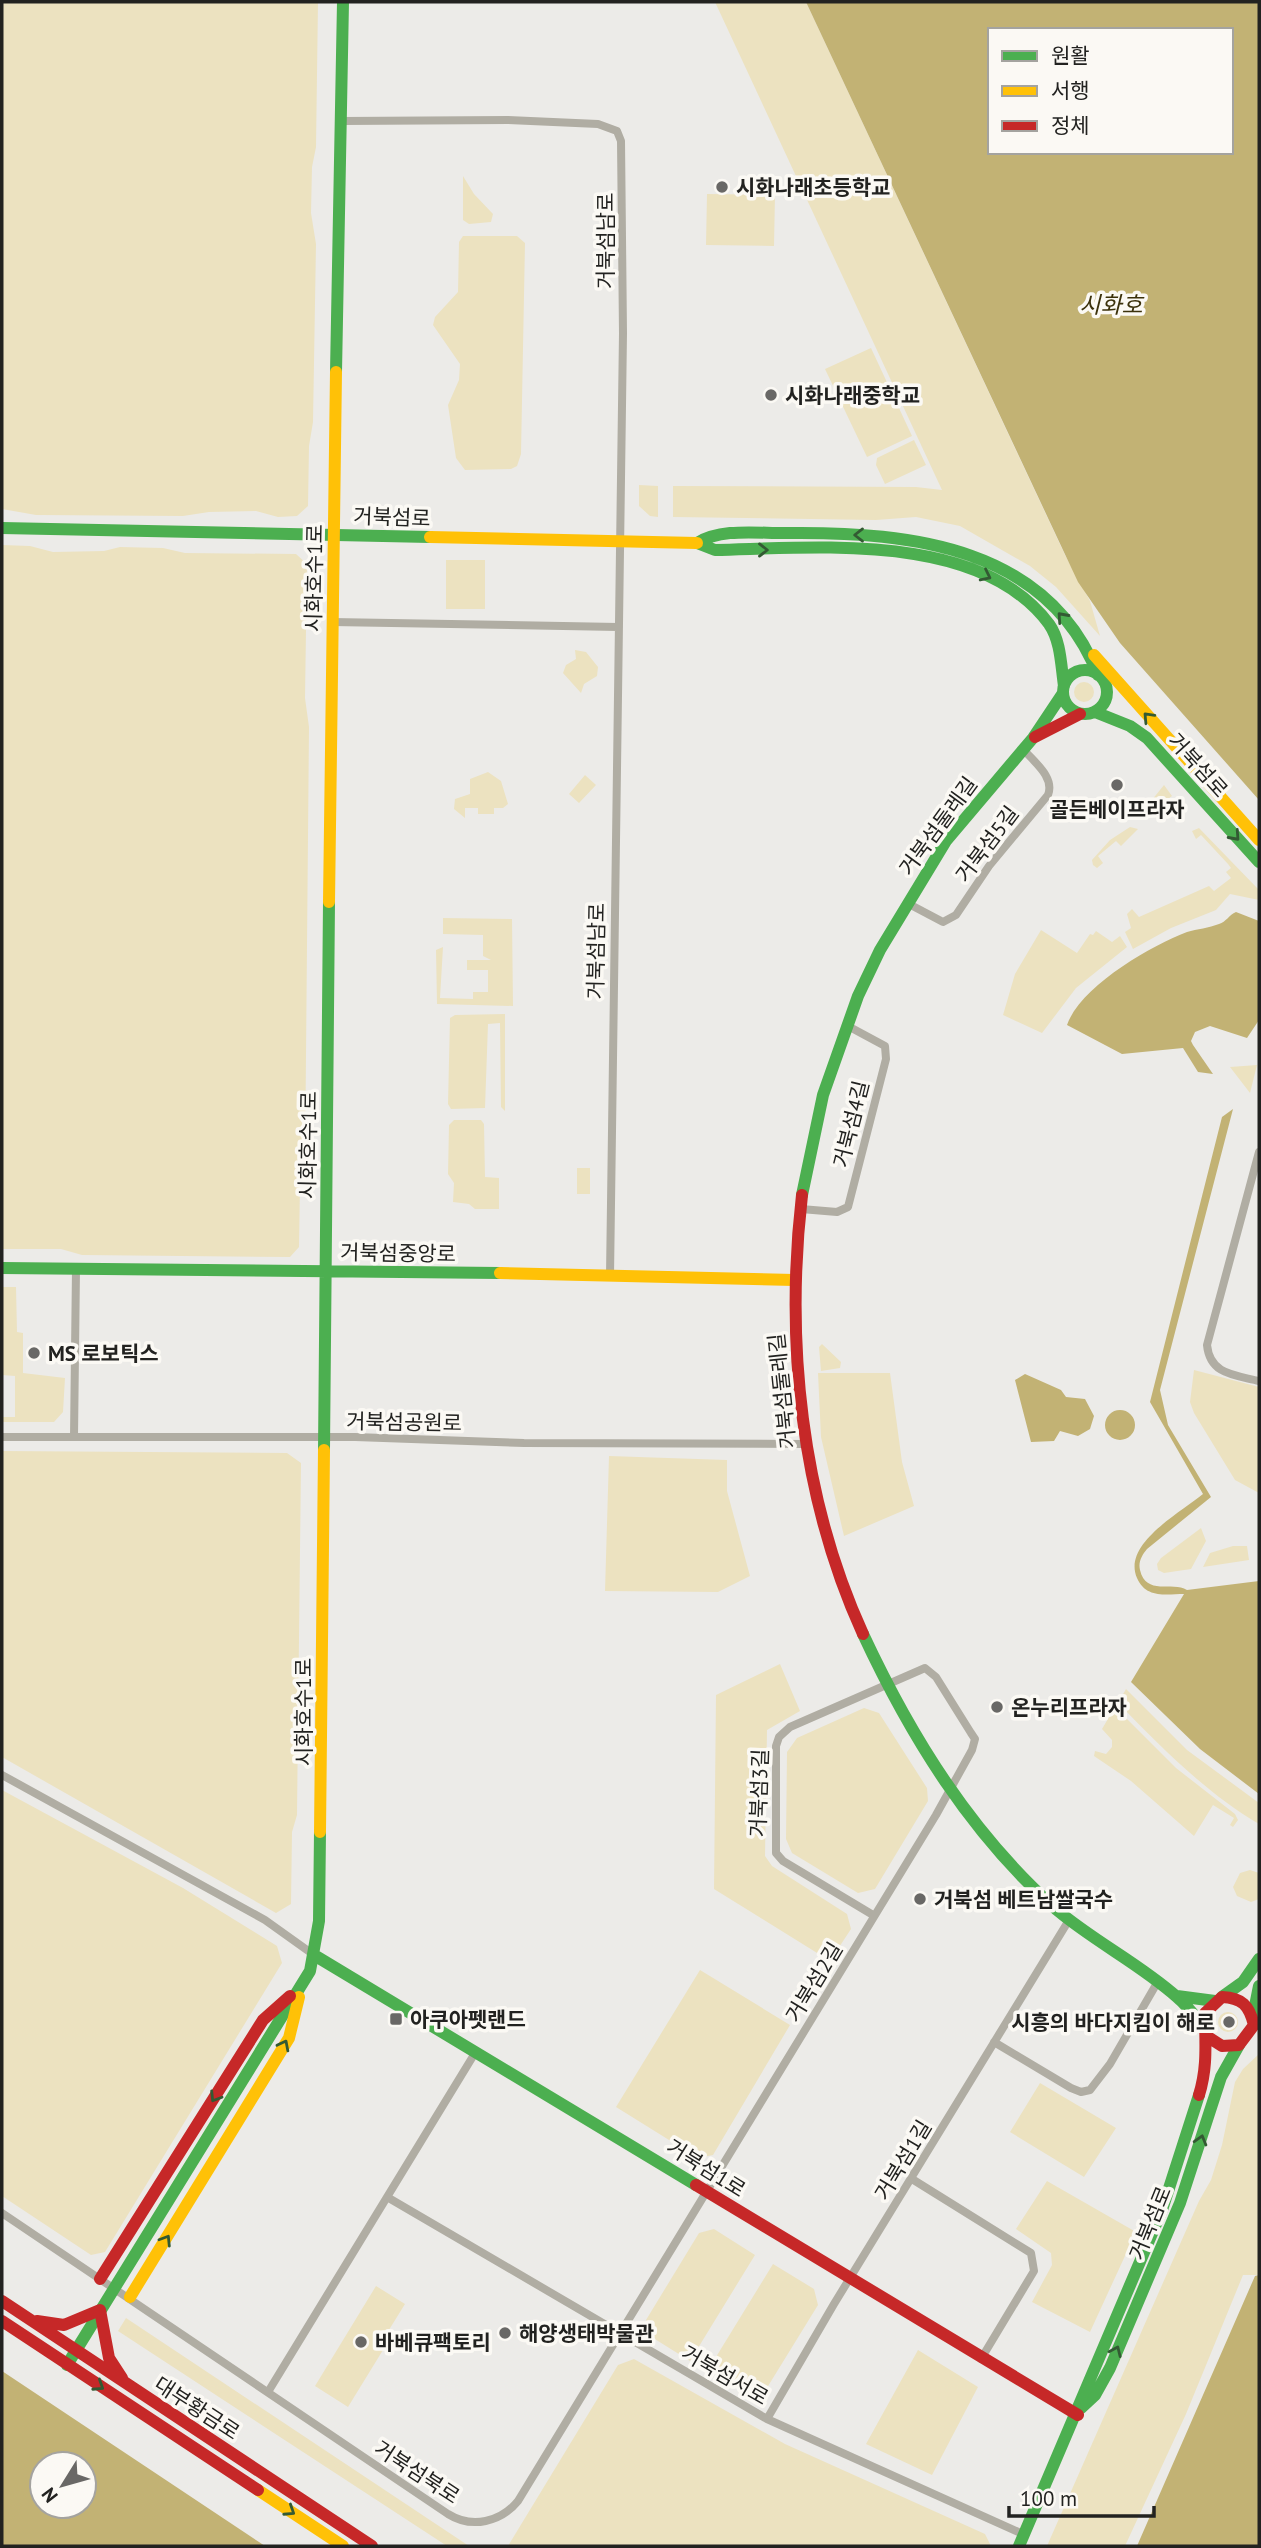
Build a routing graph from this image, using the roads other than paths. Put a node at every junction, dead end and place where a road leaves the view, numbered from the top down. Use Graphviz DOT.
graph roads {
  1 [pos="344,2"];
  2 [pos="342,121"];
  3 [pos="2,528"];
  4 [pos="334,534"];
  5 [pos="620,541"];
  6 [pos="696,543"];
  7 [pos="332,622"];
  8 [pos="618,627"];
  9 [pos="1085,644"];
  10 [pos="1060,669"];
  11 [pos="1100,677"];
  12 [pos="1063,690"];
  13 [pos="1123,690"];
  14 [pos="1050,709"];
  15 [pos="1095,712"];
  16 [pos="1080,714"];
  17 [pos="1112,719"];
  18 [pos="1068,723"];
  19 [pos="1035,737"];
  20 [pos="1023,749"];
  21 [pos="1259,840"];
  22 [pos="1259,862"];
  23 [pos="907,903"];
  24 [pos="846,1025"];
  25 [pos="1259,1152"];
  26 [pos="801,1209"];
  27 [pos="2,1268"];
  28 [pos="76,1269"];
  29 [pos="326,1271"];
  30 [pos="610,1276"];
  31 [pos="794,1280"];
  32 [pos="1259,1381"];
  33 [pos="2,1437"];
  34 [pos="74,1437"];
  35 [pos="323,1438"];
  36 [pos="805,1444"];
  37 [pos="886,1686"];
  38 [pos="2,1775"];
  39 [pos="951,1791"];
  40 [pos="873,1915"];
  41 [pos="1069,1920"];
  42 [pos="314,1955"];
  43 [pos="1258,1960"];
  44 [pos="1157,1983"];
  45 [pos="301,1986"];
  46 [pos="1259,1986"];
  47 [pos="1177,1996"];
  48 [pos="1218,1999"];
  49 [pos="1253,2016"];
  50 [pos="1207,2033"];
  51 [pos="994,2042"];
  52 [pos="1239,2045"];
  53 [pos="475,2053"];
  54 [pos="912,2179"];
  55 [pos="708,2192"];
  56 [pos="387,2197"];
  57 [pos="2,2213"];
  58 [pos="100,2279"];
  59 [pos="849,2280"];
  60 [pos="130,2297"];
  61 [pos="2,2301"];
  62 [pos="100,2310"];
  63 [pos="30,2319"];
  64 [pos="2,2322"];
  65 [pos="619,2335"];
  66 [pos="76,2350"];
  67 [pos="981,2359"];
  68 [pos="67,2365"];
  69 [pos="127,2385"];
  70 [pos="268,2392"];
  71 [pos="1079,2411"];
  72 [pos="767,2420"];
  73 [pos="1022,2540"];
  74 [pos="343,2546"];
  75 [pos="372,2546"];
  1 -- 2 [label="street, 시화호수1로"];
  2 -- 4 [label="street, 시화호수1로"];
  2 -- 5 [label="street, 거북섬남로"];
  3 -- 4 [label="street, 거북섬로"];
  4 -- 5 [label="street, 거북섬로"];
  4 -- 7 [label="street, 시화호수1로"];
  5 -- 6 [label="street, 거북섬로"];
  5 -- 8 [label="street, 거북섬남로"];
  9 -- 6 [label="street, one-way"];
  6 -- 10 [label="street, one-way"];
  7 -- 8 [label="street"];
  7 -- 29 [label="street, 시화호수1로"];
  8 -- 30 [label="street, 거북섬남로"];
  9 -- 11 [label="street"];
  9 -- 13 [label="street"];
  10 -- 12 [label="street"];
  10 -- 14 [label="street"];
  11 -- 12 [label="street"];
  11 -- 13 [label="street"];
  11 -- 15 [label="street"];
  12 -- 14 [label="street"];
  12 -- 16 [label="street"];
  21 -- 13 [label="street, one-way"];
  14 -- 19 [label="street"];
  15 -- 16 [label="street"];
  15 -- 17 [label="street, 거북섬로"];
  16 -- 18 [label="street"];
  17 -- 18 [label="street"];
  17 -- 22 [label="street, 거북섬로, one-way"];
  18 -- 19 [label="street"];
  19 -- 20 [label="street, 거북섬둘레길"];
  20 -- 23 [label="street, 거북섬둘레길"];
  20 -- 23 [label="street, 거북섬5길"];
  23 -- 24 [label="street, 거북섬둘레길"];
  24 -- 26 [label="street, 거북섬둘레길"];
  24 -- 26 [label="street, 거북섬4길"];
  25 -- 32 [label="street"];
  26 -- 31 [label="street, 거북섬둘레길"];
  27 -- 28 [label="street, 거북섬중앙로"];
  28 -- 29 [label="street, 거북섬중앙로"];
  28 -- 34 [label="street"];
  29 -- 30 [label="street, 거북섬중앙로"];
  29 -- 35 [label="street, 시화호수1로"];
  30 -- 31 [label="street, 거북섬중앙로"];
  31 -- 36 [label="street, 거북섬둘레길"];
  33 -- 34 [label="street, 거북섬공원로"];
  34 -- 35 [label="street, 거북섬공원로"];
  35 -- 36 [label="street, 거북섬공원로"];
  35 -- 42 [label="street, 시화호수1로"];
  36 -- 37 [label="street, 거북섬둘레길"];
  37 -- 39 [label="street, 거북섬둘레길"];
  37 -- 39 [label="street, 거북섬2길"];
  37 -- 40 [label="street, 거북섬3길"];
  38 -- 42 [label="street"];
  39 -- 40 [label="street, 거북섬2길"];
  39 -- 41 [label="street, 거북섬둘레길"];
  40 -- 55 [label="street, 거북섬2길"];
  41 -- 44 [label="street, 거북섬둘레길"];
  41 -- 51 [label="street, 거북섬1길"];
  42 -- 45 [label="street, 시화호수1로"];
  42 -- 53 [label="street, 거북섬1로"];
  43 -- 48 [label="street"];
  44 -- 47 [label="street, 거북섬둘레길"];
  44 -- 51 [label="street"];
  45 -- 58 [label="street, one-way"];
  60 -- 45 [label="street, one-way"];
  45 -- 62 [label="street, 시화호수1로"];
  46 -- 49 [label="street"];
  47 -- 48 [label="street"];
  47 -- 50 [label="street"];
  48 -- 49 [label="street"];
  48 -- 50 [label="street"];
  49 -- 52 [label="street"];
  50 -- 52 [label="street"];
  50 -- 71 [label="street, 거북섬로"];
  51 -- 54 [label="street, 거북섬1길"];
  71 -- 52 [label="street, 거북섬로, one-way"];
  53 -- 55 [label="street, 거북섬1로"];
  53 -- 56 [label="street"];
  54 -- 59 [label="street, 거북섬1길"];
  54 -- 67 [label="street"];
  55 -- 59 [label="street, 거북섬1로"];
  55 -- 65 [label="street, 거북섬북로"];
  56 -- 65 [label="street, 거북섬서로"];
  56 -- 70 [label="street"];
  57 -- 58 [label="street, 거북섬북로"];
  58 -- 60 [label="street, 거북섬북로"];
  59 -- 67 [label="street, 거북섬1로"];
  59 -- 72 [label="street, 거북섬1길"];
  60 -- 70 [label="street, 거북섬북로"];
  61 -- 63 [label="street, 대부황금로"];
  62 -- 63 [label="street"];
  62 -- 66 [label="street, 시화호수1로"];
  62 -- 69 [label="street"];
  63 -- 66 [label="street, 대부황금로"];
  64 -- 68 [label="street, 대부황금로"];
  65 -- 70 [label="street, 거북섬북로"];
  65 -- 72 [label="street, 거북섬서로"];
  66 -- 68 [label="street"];
  66 -- 69 [label="street, 대부황금로"];
  67 -- 71 [label="street, 거북섬1로"];
  68 -- 74 [label="street, 대부황금로, one-way"];
  69 -- 75 [label="street, 대부황금로"];
  71 -- 73 [label="street, 거북섬로"];
  72 -- 73 [label="street, 거북섬서로"];
}
